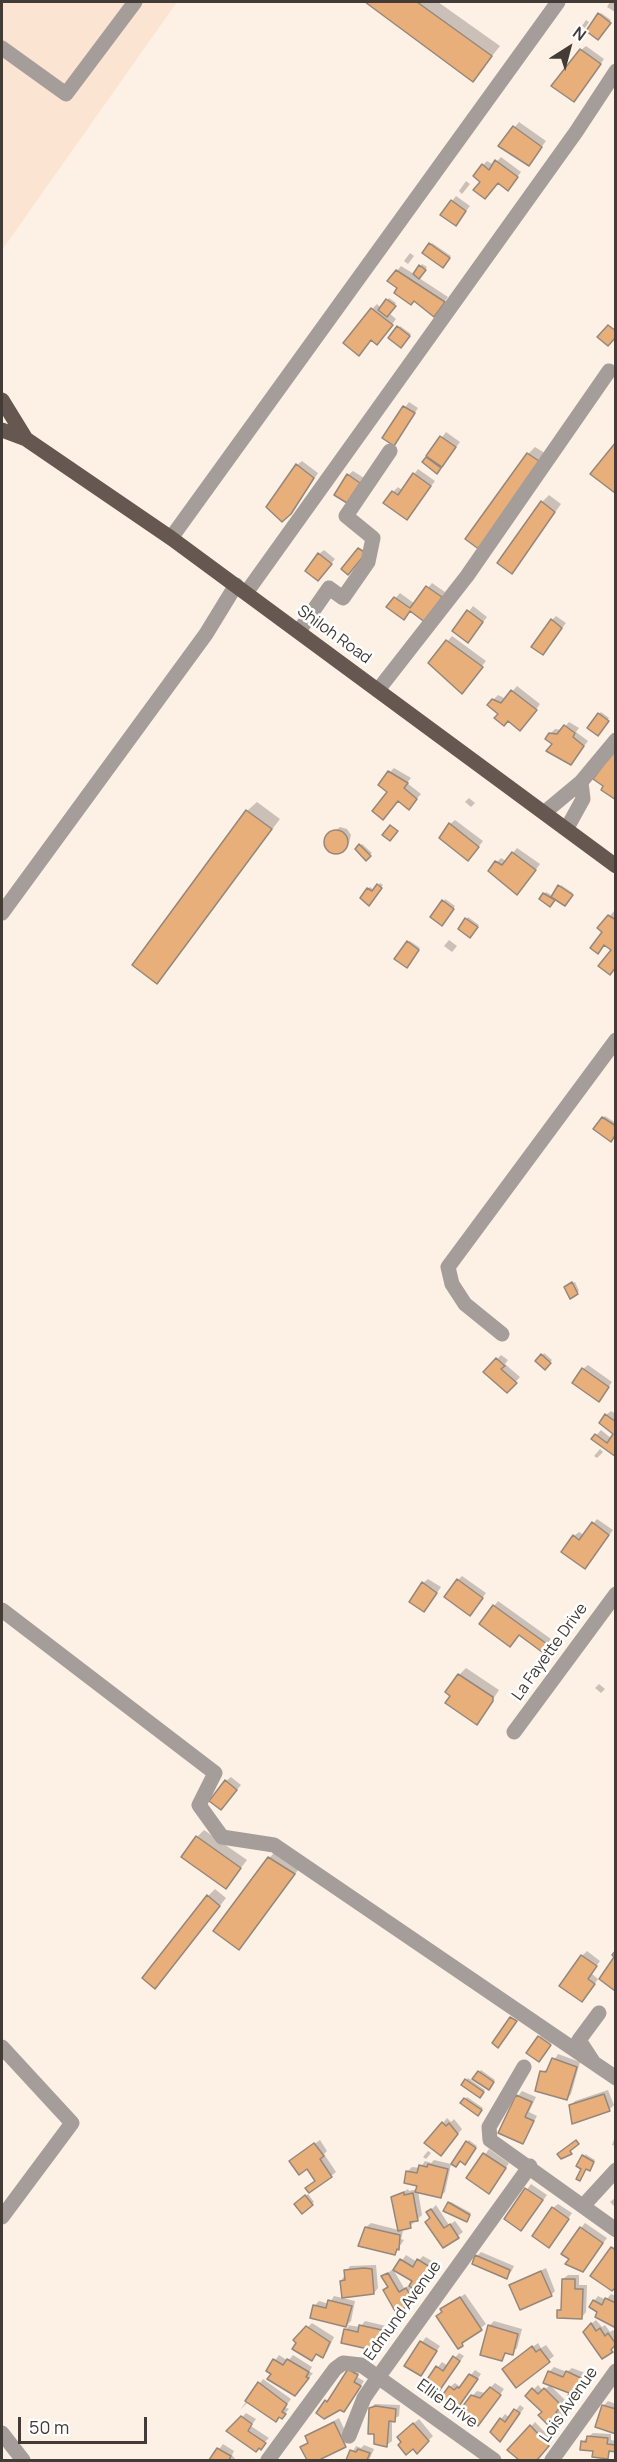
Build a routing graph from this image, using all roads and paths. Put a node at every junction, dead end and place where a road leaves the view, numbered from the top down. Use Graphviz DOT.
graph roads {
  1 [pos="135,2"];
  2 [pos="558,2"];
  3 [pos="2,48"];
  4 [pos="615,71"];
  5 [pos="609,371"];
  6 [pos="2,400"];
  7 [pos="2,430"];
  8 [pos="26,439"];
  9 [pos="390,451"];
  10 [pos="171,538"];
  11 [pos="241,589"];
  12 [pos="299,632"];
  13 [pos="378,690"];
  14 [pos="615,740"];
  15 [pos="581,782"];
  16 [pos="545,812"];
  17 [pos="567,828"];
  18 [pos="615,866"];
  19 [pos="2,913"];
  20 [pos="615,1040"];
  21 [pos="502,1334"];
  22 [pos="615,1594"];
  23 [pos="2,1610"];
  24 [pos="514,1732"];
  25 [pos="599,2013"];
  26 [pos="2,2047"];
  27 [pos="594,2063"];
  28 [pos="524,2067"];
  29 [pos="615,2078"];
  30 [pos="530,2166"];
  31 [pos="615,2170"];
  32 [pos="583,2206"];
  33 [pos="2,2217"];
  34 [pos="615,2230"];
  35 [pos="615,2371"];
  36 [pos="379,2376"];
  37 [pos="2,2433"];
  38 [pos="349,2436"];
  39 [pos="23,2460"];
  40 [pos="268,2460"];
  41 [pos="494,2460"];
  42 [pos="552,2460"];
  1 -- 3 [label="street"];
  2 -- 10 [label="street"];
  4 -- 11 [label="street"];
  5 -- 13 [label="street"];
  6 -- 8 [label="main road, Shiloh Road"];
  7 -- 8 [label="main road, Shiloh Road"];
  8 -- 10 [label="main road, Shiloh Road"];
  9 -- 12 [label="street"];
  10 -- 11 [label="main road, Shiloh Road"];
  11 -- 12 [label="main road, Shiloh Road"];
  11 -- 19 [label="street"];
  12 -- 13 [label="main road, Shiloh Road"];
  13 -- 16 [label="main road, Shiloh Road"];
  14 -- 15 [label="street"];
  15 -- 16 [label="street"];
  15 -- 17 [label="street"];
  16 -- 17 [label="main road, Shiloh Road"];
  17 -- 18 [label="main road, Shiloh Road"];
  20 -- 21 [label="street"];
  22 -- 24 [label="street, La Fayette Drive"];
  23 -- 27 [label="street"];
  25 -- 27 [label="street"];
  26 -- 33 [label="street"];
  27 -- 29 [label="street"];
  28 -- 30 [label="street"];
  30 -- 32 [label="street"];
  30 -- 36 [label="street, Edmund Avenue"];
  31 -- 32 [label="street"];
  32 -- 34 [label="street"];
  35 -- 42 [label="street, Lois Avenue"];
  36 -- 38 [label="street"];
  36 -- 40 [label="street, Edmund Avenue"];
  36 -- 41 [label="street, Ellie Drive"];
  37 -- 39 [label="street"];
}
